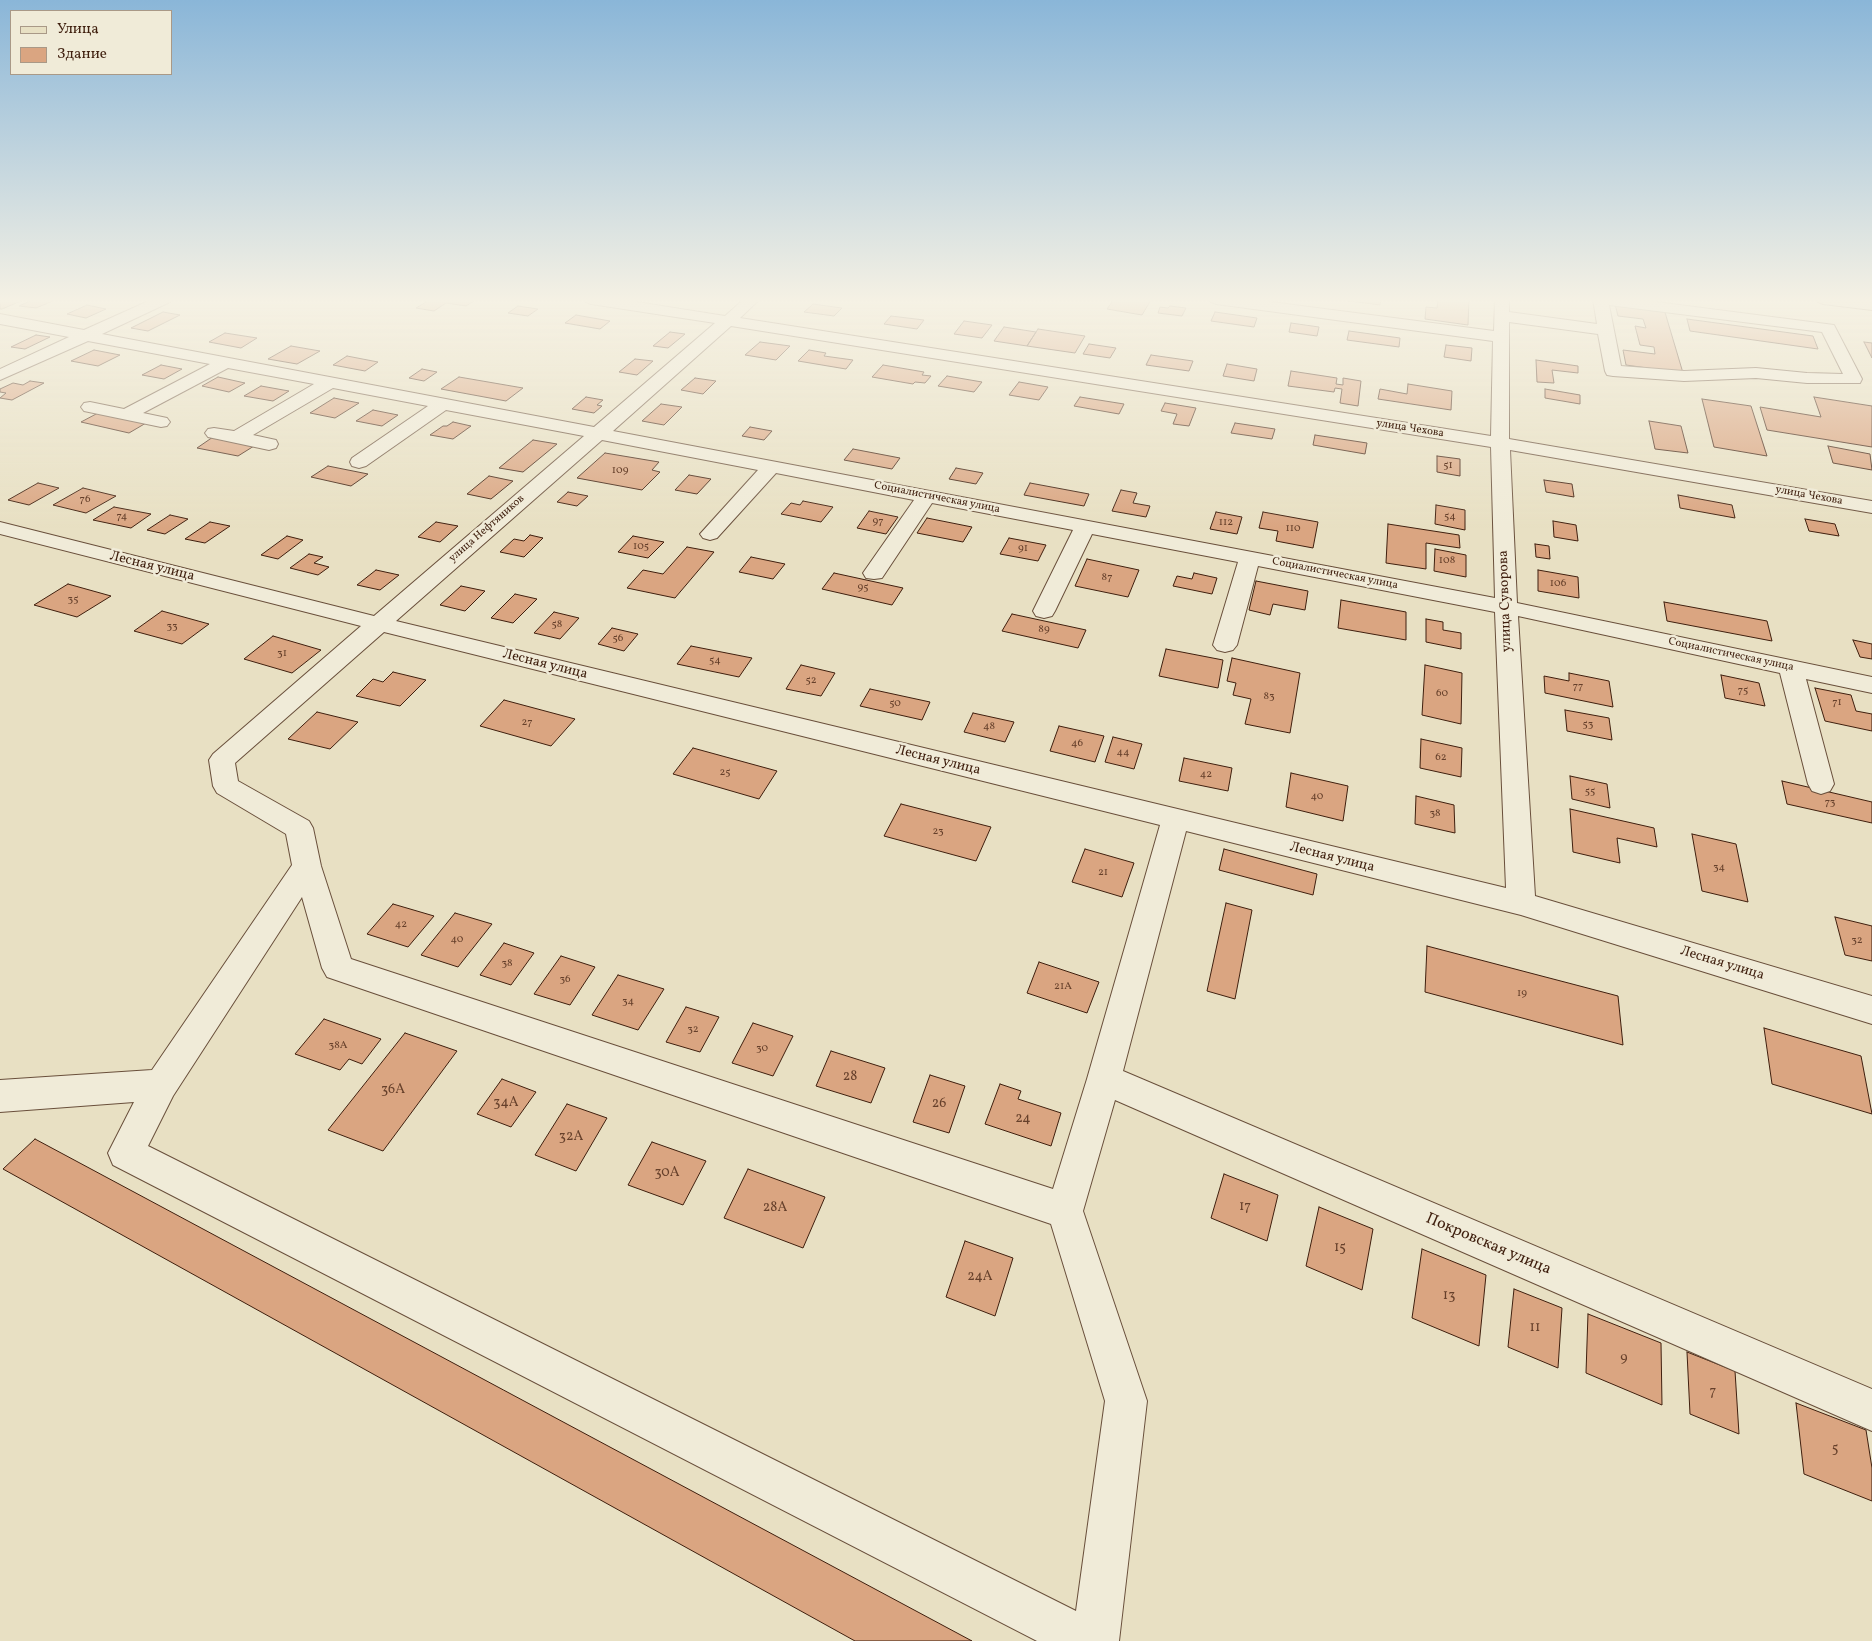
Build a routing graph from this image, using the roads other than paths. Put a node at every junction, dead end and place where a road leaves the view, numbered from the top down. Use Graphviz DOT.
graph roads {
  1 [pos="200,376"];
  2 [pos="297,376"];
  3 [pos="663,376"];
  4 [pos="1076,376"];
  5 [pos="1501,376"];
  6 [pos="1782,376"];
  7 [pos="1852,376"];
  8 [pos="330,382"];
  9 [pos="443,404"];
  10 [pos="90,407"];
  11 [pos="126,415"];
  12 [pos="160,422"];
  13 [pos="214,433"];
  14 [pos="598,433"];
  15 [pos="236,438"];
  16 [pos="1500,443"];
  17 [pos="269,444"];
  18 [pos="359,462"];
  19 [pos="772,466"];
  20 [pos="927,496"];
  21 [pos="1872,507"];
  22 [pos="1085,526"];
  23 [pos="0,528"];
  24 [pos="689,530"];
  25 [pos="1250,558"];
  26 [pos="874,573"];
  27 [pos="1506,607"];
  28 [pos="1044,611"];
  29 [pos="379,624"];
  30 [pos="1225,645"];
  31 [pos="1791,668"];
  32 [pos="1872,685"];
  33 [pos="1821,784"];
  34 [pos="1174,820"];
  35 [pos="307,866"];
  36 [pos="1521,903"];
  37 [pos="1872,1010"];
  38 [pos="1104,1079"];
  39 [pos="161,1085"];
  40 [pos="0,1096"];
  41 [pos="1065,1211"];
  42 [pos="1872,1410"];
  43 [pos="1086,1641"];
  44 [pos="1095,1641"];
  1 -- 11 [label="street"];
  2 -- 8 [label="street, Социалистическая улица"];
  3 -- 14 [label="street, улица Нефтяников"];
  4 -- 16 [label="street, улица Чехова"];
  5 -- 16 [label="street, улица Суворова"];
  6 -- 7 [label="street"];
  8 -- 9 [label="street, Социалистическая улица"];
  8 -- 15 [label="street"];
  9 -- 14 [label="street, Социалистическая улица"];
  9 -- 18 [label="street"];
  10 -- 11 [label="street"];
  11 -- 12 [label="street"];
  13 -- 15 [label="street"];
  14 -- 19 [label="street, Социалистическая улица"];
  14 -- 29 [label="street, улица Нефтяников"];
  15 -- 17 [label="street"];
  16 -- 21 [label="street, улица Чехова"];
  16 -- 27 [label="street, улица Суворова"];
  19 -- 20 [label="street, Социалистическая улица"];
  19 -- 24 [label="street"];
  20 -- 22 [label="street, Социалистическая улица"];
  20 -- 26 [label="street"];
  22 -- 25 [label="street, Социалистическая улица"];
  22 -- 28 [label="street"];
  23 -- 29 [label="street, Лесная улица"];
  25 -- 27 [label="street, Социалистическая улица"];
  25 -- 30 [label="street"];
  27 -- 31 [label="street, Социалистическая улица"];
  27 -- 36 [label="street, улица Суворова"];
  29 -- 34 [label="street, Лесная улица"];
  29 -- 35 [label="street, улица Нефтяников"];
  31 -- 32 [label="street, Социалистическая улица"];
  31 -- 33 [label="street"];
  34 -- 36 [label="street, Лесная улица"];
  34 -- 38 [label="street"];
  35 -- 39 [label="street"];
  35 -- 41 [label="street"];
  36 -- 37 [label="street, Лесная улица"];
  38 -- 41 [label="street"];
  38 -- 42 [label="street, Покровская улица"];
  39 -- 40 [label="street"];
  39 -- 43 [label="street"];
  41 -- 44 [label="street"];
}
